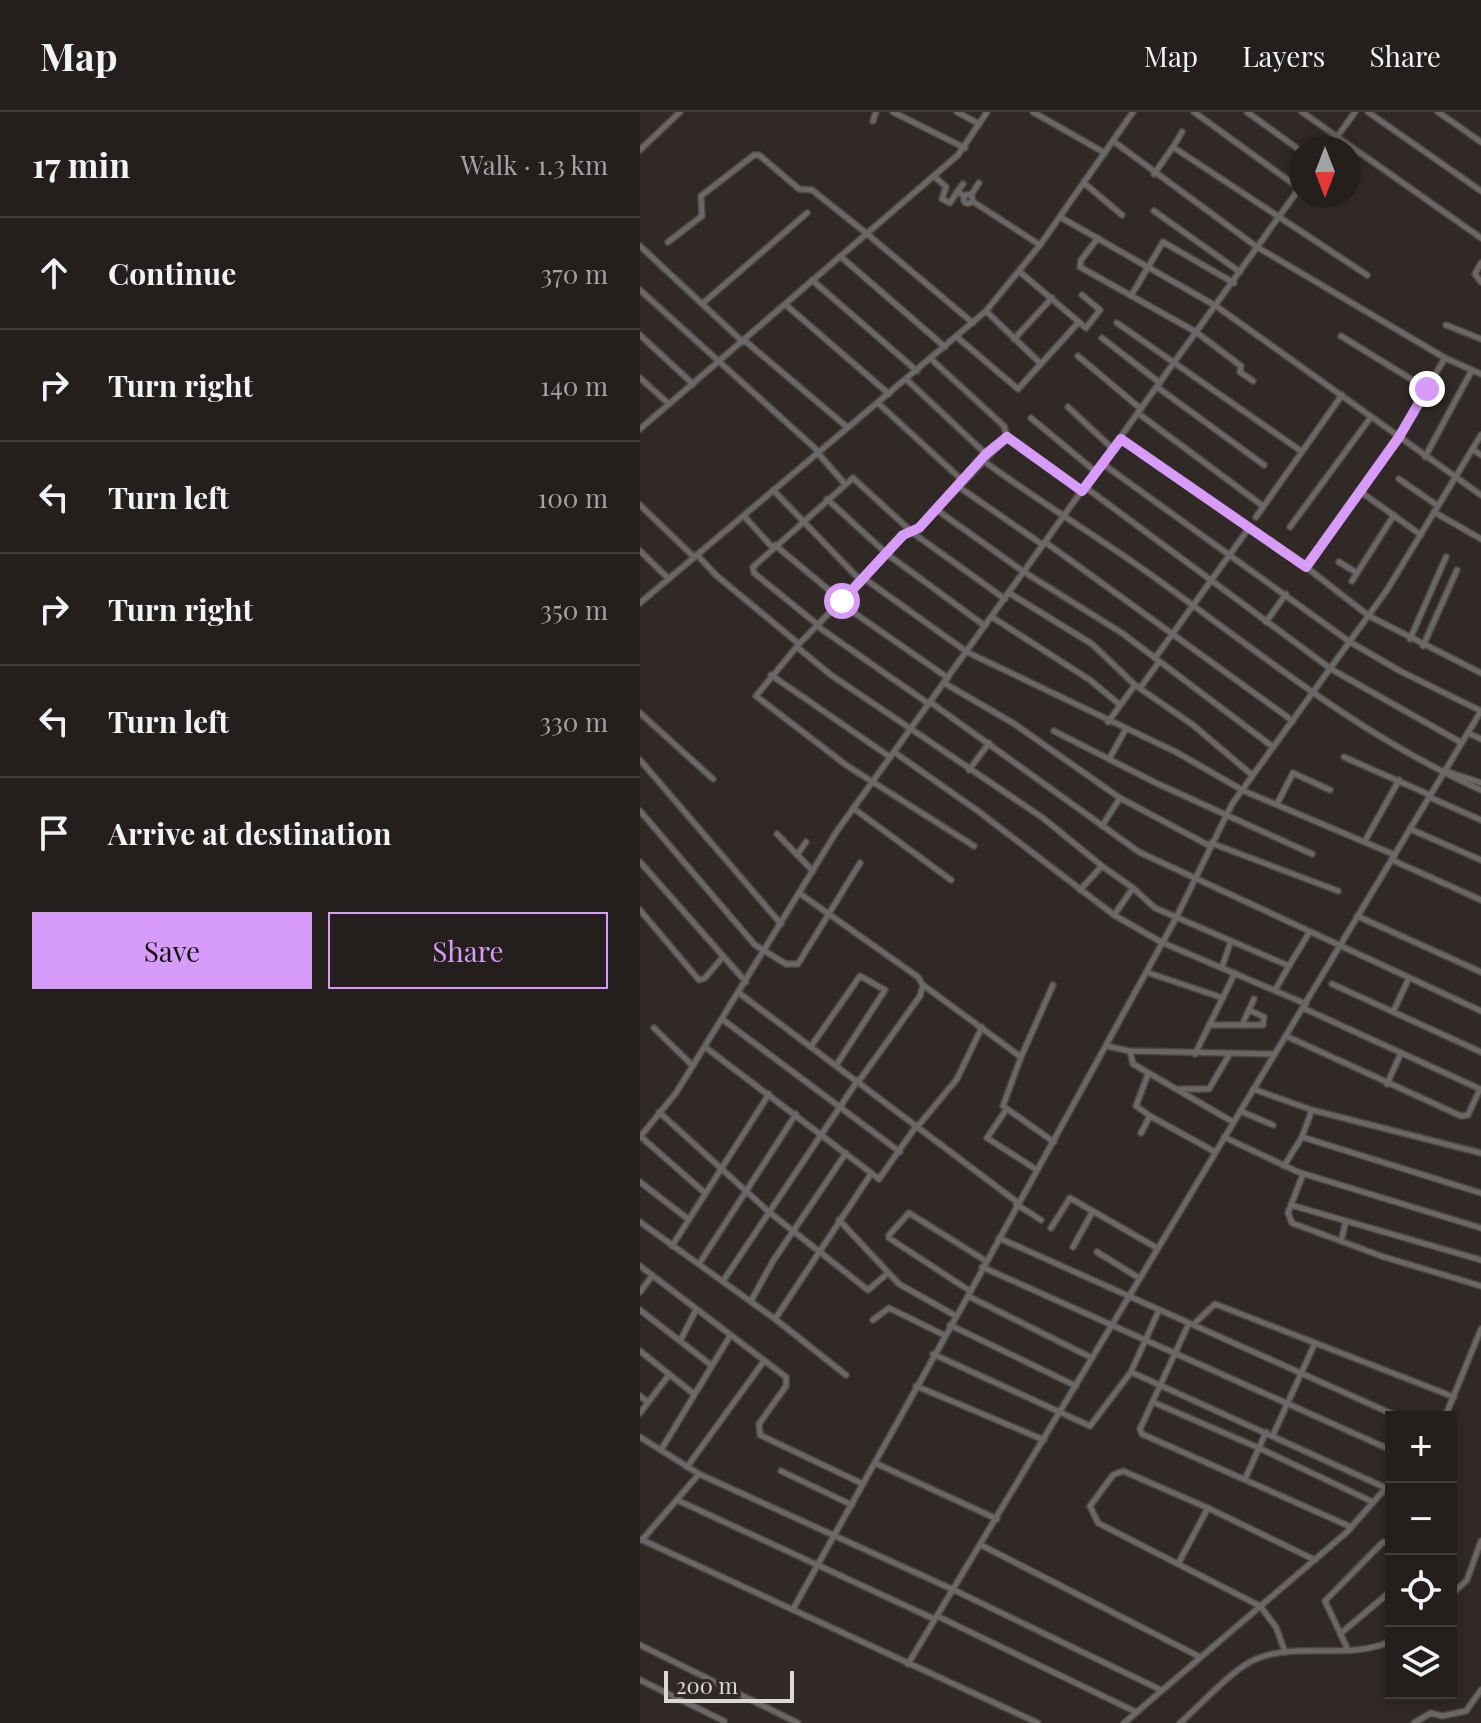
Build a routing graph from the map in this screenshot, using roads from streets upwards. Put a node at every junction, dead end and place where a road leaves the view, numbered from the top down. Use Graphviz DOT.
graph roads {
  1 [pos="680,112"];
  2 [pos="876,112"];
  3 [pos="893,112"];
  4 [pos="957,112"];
  5 [pos="987,112"];
  6 [pos="1033,112"];
  7 [pos="1133,112"];
  8 [pos="1194,112"];
  9 [pos="1247,112"];
  10 [pos="1302,112"];
  11 [pos="1355,112"];
  12 [pos="1368,112"];
  13 [pos="1438,112"];
  14 [pos="873,121"];
  15 [pos="979,124"];
  16 [pos="1182,132"];
  17 [pos="1334,136"];
  18 [pos="1338,136"];
  19 [pos="1113,141"];
  20 [pos="1289,142"];
  21 [pos="1481,142"];
  22 [pos="1173,147"];
  23 [pos="965,148"];
  24 [pos="640,150"];
  25 [pos="1105,153"];
  26 [pos="1361,155"];
  27 [pos="1154,174"];
  28 [pos="934,177"];
  29 [pos="1289,179"];
  30 [pos="979,183"];
  31 [pos="1084,183"];
  32 [pos="963,184"];
  33 [pos="1481,191"];
  34 [pos="957,192"];
  35 [pos="969,197"];
  36 [pos="1289,202"];
  37 [pos="1154,211"];
  38 [pos="807,213"];
  39 [pos="1122,215"];
  40 [pos="1060,217"];
  41 [pos="1277,219"];
  42 [pos="866,233"];
  43 [pos="1098,238"];
  44 [pos="1481,238"];
  45 [pos="668,242"];
  46 [pos="1040,245"];
  47 [pos="640,246"];
  48 [pos="1257,247"];
  49 [pos="840,256"];
  50 [pos="1481,263"];
  51 [pos="1147,266"];
  52 [pos="1020,272"];
  53 [pos="1240,272"];
  54 [pos="1367,275"];
  55 [pos="812,280"];
  56 [pos="1481,282"];
  57 [pos="1234,283"];
  58 [pos="640,290"];
  59 [pos="1082,295"];
  60 [pos="1131,296"];
  61 [pos="1052,298"];
  62 [pos="702,304"];
  63 [pos="786,305"];
  64 [pos="1216,306"];
  65 [pos="986,311"];
  66 [pos="973,323"];
  67 [pos="1078,323"];
  68 [pos="1117,323"];
  69 [pos="1446,325"];
  70 [pos="1196,332"];
  71 [pos="640,335"];
  72 [pos="1341,336"];
  73 [pos="957,337"];
  74 [pos="1102,338"];
  75 [pos="1014,339"];
  76 [pos="1481,339"];
  77 [pos="744,341"];
  78 [pos="945,347"];
  79 [pos="1078,356"];
  80 [pos="1445,358"];
  81 [pos="931,359"];
  82 [pos="1176,362"];
  83 [pos="718,363"];
  84 [pos="1041,364"];
  85 [pos="1472,370"];
  86 [pos="917,371"];
  87 [pos="1481,374"];
  88 [pos="640,378"];
  89 [pos="907,380"];
  90 [pos="1253,381"];
  91 [pos="693,384"];
  92 [pos="1158,385"];
  93 [pos="1427,389"];
  94 [pos="889,394"];
  95 [pos="1342,395"];
  96 [pos="669,404"];
  97 [pos="879,404"];
  98 [pos="1068,407"];
  99 [pos="1140,411"];
  100 [pos="1371,417"];
  101 [pos="1031,418"];
  102 [pos="642,425"];
  103 [pos="847,427"];
  104 [pos="1481,435"];
  105 [pos="1007,437"];
  106 [pos="1398,437"];
  107 [pos="1121,439"];
  108 [pos="1113,449"];
  109 [pos="1472,449"];
  110 [pos="817,451"];
  111 [pos="1301,451"];
  112 [pos="1481,455"];
  113 [pos="984,457"];
  114 [pos="1425,457"];
  115 [pos="1103,464"];
  116 [pos="1264,465"];
  117 [pos="1096,472"];
  118 [pos="1454,477"];
  119 [pos="1399,479"];
  120 [pos="844,483"];
  121 [pos="961,484"];
  122 [pos="1084,489"];
  123 [pos="773,490"];
  124 [pos="1361,492"];
  125 [pos="1481,495"];
  126 [pos="827,499"];
  127 [pos="640,505"];
  128 [pos="1263,506"];
  129 [pos="1436,509"];
  130 [pos="937,510"];
  131 [pos="1394,515"];
  132 [pos="744,516"];
  133 [pos="1256,517"];
  134 [pos="1062,518"];
  135 [pos="801,522"];
  136 [pos="1290,527"];
  137 [pos="1249,528"];
  138 [pos="912,532"];
  139 [pos="1421,535"];
  140 [pos="1481,539"];
  141 [pos="1044,544"];
  142 [pos="774,546"];
  143 [pos="640,552"];
  144 [pos="887,554"];
  145 [pos="1232,554"];
  146 [pos="696,556"];
  147 [pos="1446,557"];
  148 [pos="1339,562"];
  149 [pos="1306,567"];
  150 [pos="1457,570"];
  151 [pos="1024,572"];
  152 [pos="1357,573"];
  153 [pos="669,579"];
  154 [pos="1211,579"];
  155 [pos="864,580"];
  156 [pos="1352,581"];
  157 [pos="1286,594"];
  158 [pos="1007,596"];
  159 [pos="841,602"];
  160 [pos="640,603"];
  161 [pos="1192,606"];
  162 [pos="1369,616"];
  163 [pos="992,617"];
  164 [pos="1266,622"];
  165 [pos="818,626"];
  166 [pos="985,626"];
  167 [pos="1174,632"];
  168 [pos="1410,639"];
  169 [pos="1350,642"];
  170 [pos="798,646"];
  171 [pos="1423,646"];
  172 [pos="967,652"];
  173 [pos="1157,660"];
  174 [pos="1331,669"];
  175 [pos="1481,673"];
  176 [pos="771,675"];
  177 [pos="946,680"];
  178 [pos="1137,686"];
  179 [pos="1312,695"];
  180 [pos="930,703"];
  181 [pos="1120,705"];
  182 [pos="1481,711"];
  183 [pos="640,713"];
  184 [pos="1293,721"];
  185 [pos="1108,722"];
  186 [pos="910,729"];
  187 [pos="1126,729"];
  188 [pos="1054,731"];
  189 [pos="1468,733"];
  190 [pos="1481,739"];
  191 [pos="989,743"];
  192 [pos="1462,743"];
  193 [pos="1273,747"];
  194 [pos="892,754"];
  195 [pos="1344,757"];
  196 [pos="1109,759"];
  197 [pos="640,760"];
  198 [pos="969,770"];
  199 [pos="1445,771"];
  200 [pos="1252,775"];
  201 [pos="713,779"];
  202 [pos="1399,780"];
  203 [pos="872,782"];
  204 [pos="1481,783"];
  205 [pos="1330,790"];
  206 [pos="1481,790"];
  207 [pos="1244,791"];
  208 [pos="1429,796"];
  209 [pos="1120,798"];
  210 [pos="1277,804"];
  211 [pos="853,808"];
  212 [pos="640,811"];
  213 [pos="1227,815"];
  214 [pos="1481,820"];
  215 [pos="1102,826"];
  216 [pos="1410,829"];
  217 [pos="777,834"];
  218 [pos="1365,841"];
  219 [pos="806,842"];
  220 [pos="1210,845"];
  221 [pos="974,846"];
  222 [pos="1312,854"];
  223 [pos="797,855"];
  224 [pos="1394,858"];
  225 [pos="1481,860"];
  226 [pos="640,862"];
  227 [pos="860,863"];
  228 [pos="1102,866"];
  229 [pos="813,871"];
  230 [pos="951,880"];
  231 [pos="1193,880"];
  232 [pos="1133,888"];
  233 [pos="1080,890"];
  234 [pos="1338,891"];
  235 [pos="799,893"];
  236 [pos="1481,900"];
  237 [pos="640,910"];
  238 [pos="828,913"];
  239 [pos="1114,915"];
  240 [pos="1357,916"];
  241 [pos="1176,918"];
  242 [pos="781,924"];
  243 [pos="1309,933"];
  244 [pos="1231,941"];
  245 [pos="1161,942"];
  246 [pos="1338,947"];
  247 [pos="763,953"];
  248 [pos="722,958"];
  249 [pos="1289,966"];
  250 [pos="1222,967"];
  251 [pos="1146,972"];
  252 [pos="1481,972"];
  253 [pos="1235,973"];
  254 [pos="1409,978"];
  255 [pos="746,982"];
  256 [pos="1332,984"];
  257 [pos="923,985"];
  258 [pos="1053,985"];
  259 [pos="1275,990"];
  260 [pos="739,993"];
  261 [pos="1223,998"];
  262 [pos="1254,999"];
  263 [pos="1304,1006"];
  264 [pos="1249,1010"];
  265 [pos="1481,1011"];
  266 [pos="1393,1012"];
  267 [pos="722,1019"];
  268 [pos="1209,1025"];
  269 [pos="1242,1025"];
  270 [pos="982,1027"];
  271 [pos="654,1028"];
  272 [pos="1286,1036"];
  273 [pos="812,1045"];
  274 [pos="1106,1046"];
  275 [pos="705,1047"];
  276 [pos="1130,1051"];
  277 [pos="1481,1052"];
  278 [pos="1401,1053"];
  279 [pos="1195,1054"];
  280 [pos="1230,1054"];
  281 [pos="1275,1054"];
  282 [pos="1021,1057"];
  283 [pos="837,1064"];
  284 [pos="693,1066"];
  285 [pos="1148,1074"];
  286 [pos="858,1081"];
  287 [pos="1387,1084"];
  288 [pos="1178,1089"];
  289 [pos="1209,1089"];
  290 [pos="1253,1089"];
  291 [pos="1480,1090"];
  292 [pos="769,1094"];
  293 [pos="1201,1103"];
  294 [pos="840,1108"];
  295 [pos="1006,1110"];
  296 [pos="1312,1110"];
  297 [pos="1240,1111"];
  298 [pos="659,1112"];
  299 [pos="796,1114"];
  300 [pos="1150,1116"];
  301 [pos="1233,1122"];
  302 [pos="1273,1125"];
  303 [pos="918,1126"];
  304 [pos="1141,1133"];
  305 [pos="823,1134"];
  306 [pos="640,1136"];
  307 [pos="1224,1137"];
  308 [pos="1302,1137"];
  309 [pos="1054,1142"];
  310 [pos="900,1152"];
  311 [pos="1215,1152"];
  312 [pos="846,1153"];
  313 [pos="1481,1153"];
  314 [pos="1284,1166"];
  315 [pos="720,1168"];
  316 [pos="1037,1170"];
  317 [pos="871,1174"];
  318 [pos="1303,1174"];
  319 [pos="640,1182"];
  320 [pos="745,1190"];
  321 [pos="705,1193"];
  322 [pos="1481,1193"];
  323 [pos="1017,1203"];
  324 [pos="1291,1205"];
  325 [pos="1093,1211"];
  326 [pos="769,1212"];
  327 [pos="688,1219"];
  328 [pos="839,1220"];
  329 [pos="1041,1220"];
  330 [pos="1346,1221"];
  331 [pos="640,1222"];
  332 [pos="1051,1228"];
  333 [pos="1481,1228"];
  334 [pos="794,1231"];
  335 [pos="999,1238"];
  336 [pos="1341,1241"];
  337 [pos="672,1246"];
  338 [pos="1073,1247"];
  339 [pos="1157,1248"];
  340 [pos="819,1250"];
  341 [pos="1097,1252"];
  342 [pos="1481,1260"];
  343 [pos="986,1261"];
  344 [pos="699,1264"];
  345 [pos="640,1266"];
  346 [pos="982,1267"];
  347 [pos="888,1273"];
  348 [pos="652,1276"];
  349 [pos="1139,1278"];
  350 [pos="723,1281"];
  351 [pos="1481,1286"];
  352 [pos="640,1292"];
  353 [pos="969,1293"];
  354 [pos="1127,1297"];
  355 [pos="751,1301"];
  356 [pos="640,1310"];
  357 [pos="696,1310"];
  358 [pos="1159,1310"];
  359 [pos="956,1316"];
  360 [pos="775,1319"];
  361 [pos="873,1320"];
  362 [pos="1191,1324"];
  363 [pos="950,1325"];
  364 [pos="1110,1326"];
  365 [pos="1481,1329"];
  366 [pos="944,1335"];
  367 [pos="730,1336"];
  368 [pos="680,1341"];
  369 [pos="1146,1341"];
  370 [pos="1315,1343"];
  371 [pos="640,1351"];
  372 [pos="1176,1353"];
  373 [pos="933,1354"];
  374 [pos="1092,1358"];
  375 [pos="764,1361"];
  376 [pos="711,1365"];
  377 [pos="1131,1372"];
  378 [pos="1301,1373"];
  379 [pos="669,1375"];
  380 [pos="846,1375"];
  381 [pos="916,1386"];
  382 [pos="1076,1386"];
  383 [pos="1162,1386"];
  384 [pos="694,1394"];
  385 [pos="640,1396"];
  386 [pos="1454,1397"];
  387 [pos="648,1402"];
  388 [pos="1154,1403"];
  389 [pos="1287,1403"];
  390 [pos="1386,1411"];
  391 [pos="1448,1411"];
  392 [pos="1058,1412"];
  393 [pos="640,1413"];
  394 [pos="1270,1434"];
  395 [pos="640,1437"];
  396 [pos="1044,1440"];
  397 [pos="1385,1447"];
  398 [pos="1259,1448"];
  399 [pos="661,1450"];
  400 [pos="875,1463"];
  401 [pos="687,1467"];
  402 [pos="781,1471"];
  403 [pos="699,1474"];
  404 [pos="1245,1479"];
  405 [pos="863,1484"];
  406 [pos="1385,1484"];
  407 [pos="1385,1488"];
  408 [pos="677,1500"];
  409 [pos="1373,1502"];
  410 [pos="852,1505"];
  411 [pos="1208,1508"];
  412 [pos="997,1519"];
  413 [pos="1351,1527"];
  414 [pos="834,1535"];
  415 [pos="641,1540"];
  416 [pos="1481,1541"];
  417 [pos="1385,1542"];
  418 [pos="981,1545"];
  419 [pos="1315,1560"];
  420 [pos="817,1563"];
  421 [pos="1178,1564"];
  422 [pos="1457,1588"];
  423 [pos="954,1590"];
  424 [pos="1385,1596"];
  425 [pos="1260,1606"];
  426 [pos="793,1609"];
  427 [pos="936,1618"];
  428 [pos="1340,1634"];
  429 [pos="1385,1643"];
  430 [pos="640,1645"];
  431 [pos="1348,1650"];
  432 [pos="1285,1652"];
  433 [pos="1198,1656"];
  434 [pos="908,1664"];
  435 [pos="640,1680"];
  436 [pos="1161,1690"];
  437 [pos="1481,1690"];
  438 [pos="1136,1712"];
  439 [pos="724,1721"];
  440 [pos="798,1723"];
  441 [pos="1038,1723"];
  442 [pos="1124,1723"];
  443 [pos="1180,1723"];
  444 [pos="1414,1723"];
  1 -- 24 [label="street"];
  2 -- 14 [label="street"];
  3 -- 23 [label="street"];
  4 -- 15 [label="street"];
  5 -- 15 [label="street"];
  6 -- 25 [label="street"];
  7 -- 19 [label="street"];
  8 -- 29 [label="street"];
  9 -- 20 [label="street"];
  10 -- 17 [label="street"];
  11 -- 18 [label="street"];
  12 -- 33 [label="street"];
  13 -- 21 [label="street"];
  15 -- 23 [label="street"];
  16 -- 22 [label="street"];
  19 -- 25 [label="street"];
  19 -- 27 [label="street"];
  22 -- 27 [label="street"];
  22 -- 41 [label="street"];
  23 -- 28 [label="street"];
  25 -- 31 [label="street"];
  26 -- 44 [label="street"];
  27 -- 48 [label="street"];
  28 -- 34 [label="street"];
  28 -- 42 [label="street"];
  30 -- 35 [label="street"];
  31 -- 39 [label="street"];
  31 -- 40 [label="street"];
  32 -- 34 [label="street"];
  34 -- 35 [label="street"];
  35 -- 46 [label="street"];
  36 -- 41 [label="street"];
  37 -- 53 [label="street"];
  38 -- 62 [label="street"];
  40 -- 43 [label="street"];
  40 -- 46 [label="street"];
  41 -- 48 [label="street"];
  41 -- 54 [label="street"];
  42 -- 45 [label="street"];
  42 -- 49 [label="street"];
  42 -- 66 [label="street"];
  43 -- 51 [label="street"];
  43 -- 60 [label="street"];
  46 -- 52 [label="street"];
  47 -- 62 [label="street"];
  48 -- 53 [label="street"];
  48 -- 80 [label="street"];
  49 -- 55 [label="street"];
  49 -- 78 [label="street"];
  50 -- 56 [label="street"];
  51 -- 57 [label="street"];
  51 -- 60 [label="street"];
  51 -- 64 [label="street"];
  52 -- 61 [label="street"];
  52 -- 65 [label="street"];
  53 -- 57 [label="street"];
  55 -- 63 [label="street"];
  55 -- 86 [label="street"];
  57 -- 64 [label="street"];
  58 -- 83 [label="street"];
  59 -- 67 [label="street"];
  60 -- 70 [label="street"];
  61 -- 67 [label="street"];
  61 -- 75 [label="street"];
  62 -- 77 [label="street"];
  63 -- 77 [label="street"];
  63 -- 94 [label="street"];
  64 -- 70 [label="street"];
  64 -- 95 [label="street"];
  65 -- 66 [label="street"];
  65 -- 75 [label="street"];
  66 -- 73 [label="street"];
  67 -- 84 [label="street"];
  68 -- 82 [label="street"];
  69 -- 76 [label="street"];
  70 -- 82 [label="street"];
  70 -- 90 [label="street"];
  71 -- 91 [label="street"];
  72 -- 93 [label="street"];
  73 -- 78 [label="street"];
  73 -- 84 [label="street"];
  74 -- 92 [label="street"];
  75 -- 84 [label="street"];
  77 -- 83 [label="street"];
  77 -- 103 [label="street"];
  78 -- 81 [label="street"];
  79 -- 99 [label="street"];
  80 -- 85 [label="street"];
  80 -- 93 [label="street"];
  81 -- 86 [label="street"];
  81 -- 105 [label="street"];
  82 -- 92 [label="street"];
  82 -- 111 [label="street"];
  83 -- 91 [label="street"];
  83 -- 110 [label="street"];
  85 -- 87 [label="street"];
  85 -- 114 [label="street"];
  86 -- 89 [label="street"];
  88 -- 96 [label="street"];
  89 -- 94 [label="street"];
  89 -- 113 [label="street"];
  91 -- 96 [label="street"];
  92 -- 99 [label="street"];
  92 -- 116 [label="street"];
  93 -- 106 [label="street"];
  94 -- 97 [label="street"];
  95 -- 100 [label="street"];
  95 -- 111 [label="street"];
  96 -- 102 [label="street"];
  97 -- 103 [label="street"];
  97 -- 121 [label="street"];
  98 -- 108 [label="street"];
  99 -- 107 [label="street"];
  99 -- 128 [label="street"];
  100 -- 106 [label="street"];
  100 -- 136 [label="street"];
  101 -- 117 [label="street"];
  103 -- 110 [label="street"];
  104 -- 109 [label="street"];
  105 -- 113 [label="street"];
  105 -- 122 [label="street"];
  106 -- 114 [label="street"];
  106 -- 124 [label="street"];
  107 -- 108 [label="street"];
  107 -- 137 [label="street"];
  108 -- 115 [label="street"];
  109 -- 112 [label="street"];
  109 -- 118 [label="street"];
  110 -- 120 [label="street"];
  110 -- 123 [label="street"];
  111 -- 128 [label="street"];
  113 -- 121 [label="street"];
  113 -- 134 [label="street"];
  114 -- 118 [label="street"];
  115 -- 117 [label="street"];
  115 -- 145 [label="street"];
  117 -- 122 [label="street"];
  118 -- 125 [label="street"];
  118 -- 129 [label="street"];
  119 -- 129 [label="street"];
  120 -- 126 [label="street"];
  120 -- 138 [label="street"];
  121 -- 130 [label="street"];
  121 -- 141 [label="street"];
  122 -- 134 [label="street"];
  122 -- 154 [label="street"];
  123 -- 132 [label="street"];
  123 -- 135 [label="street"];
  124 -- 131 [label="street"];
  124 -- 149 [label="street"];
  126 -- 135 [label="street"];
  126 -- 144 [label="street"];
  127 -- 146 [label="street"];
  128 -- 133 [label="street"];
  129 -- 139 [label="street"];
  129 -- 140 [label="street"];
  130 -- 138 [label="street"];
  130 -- 151 [label="street"];
  131 -- 139 [label="street"];
  131 -- 152 [label="street"];
  132 -- 142 [label="street"];
  132 -- 146 [label="street"];
  134 -- 141 [label="street"];
  134 -- 161 [label="street"];
  135 -- 142 [label="street"];
  135 -- 155 [label="street"];
  137 -- 145 [label="street"];
  137 -- 149 [label="street"];
  138 -- 144 [label="street"];
  138 -- 158 [label="street"];
  139 -- 162 [label="street"];
  141 -- 151 [label="street"];
  141 -- 167 [label="street"];
  142 -- 159 [label="street"];
  142 -- 165 [label="street"];
  143 -- 153 [label="street"];
  144 -- 155 [label="street"];
  144 -- 166 [label="street"];
  145 -- 154 [label="street"];
  145 -- 157 [label="street"];
  146 -- 153 [label="street"];
  146 -- 170 [label="street"];
  147 -- 168 [label="street"];
  148 -- 152 [label="street"];
  149 -- 162 [label="street"];
  150 -- 171 [label="street"];
  151 -- 158 [label="street"];
  151 -- 173 [label="street"];
  152 -- 156 [label="street"];
  153 -- 160 [label="street"];
  154 -- 161 [label="street"];
  154 -- 164 [label="street"];
  155 -- 159 [label="street"];
  155 -- 172 [label="street"];
  157 -- 164 [label="street"];
  157 -- 169 [label="street"];
  158 -- 163 [label="street"];
  158 -- 178 [label="street"];
  159 -- 165 [label="street"];
  159 -- 177 [label="street"];
  161 -- 167 [label="street"];
  161 -- 179 [label="street"];
  162 -- 168 [label="street"];
  162 -- 169 [label="street"];
  163 -- 166 [label="street"];
  163 -- 181 [label="street"];
  164 -- 174 [label="street"];
  165 -- 170 [label="street"];
  165 -- 180 [label="street"];
  166 -- 172 [label="street"];
  167 -- 173 [label="street"];
  167 -- 184 [label="street"];
  168 -- 171 [label="street"];
  169 -- 174 [label="street"];
  169 -- 182 [label="street"];
  170 -- 176 [label="street"];
  170 -- 186 [label="street"];
  171 -- 175 [label="street"];
  172 -- 177 [label="street"];
  172 -- 185 [label="street"];
  173 -- 178 [label="street"];
  173 -- 193 [label="street"];
  174 -- 179 [label="street"];
  174 -- 192 [label="street"];
  176 -- 194 [label="street"];
  176 -- 203 [label="street"];
  177 -- 180 [label="street"];
  177 -- 209 [label="street"];
  178 -- 181 [label="street"];
  178 -- 200 [label="street"];
  179 -- 184 [label="street"];
  179 -- 199 [label="street"];
  180 -- 186 [label="street"];
  180 -- 191 [label="street"];
  181 -- 185 [label="street"];
  182 -- 189 [label="street"];
  183 -- 201 [label="street"];
  184 -- 193 [label="street"];
  185 -- 187 [label="street"];
  186 -- 194 [label="street"];
  186 -- 198 [label="street"];
  187 -- 196 [label="street"];
  187 -- 207 [label="street"];
  188 -- 196 [label="street"];
  189 -- 190 [label="street"];
  189 -- 192 [label="street"];
  191 -- 198 [label="street"];
  191 -- 215 [label="street"];
  192 -- 199 [label="street"];
  193 -- 200 [label="street"];
  194 -- 203 [label="street"];
  194 -- 233 [label="street"];
  195 -- 202 [label="street"];
  196 -- 213 [label="street"];
  197 -- 242 [label="street"];
  198 -- 228 [label="street"];
  199 -- 204 [label="street"];
  199 -- 206 [label="street"];
  199 -- 208 [label="street"];
  200 -- 207 [label="street"];
  202 -- 208 [label="street"];
  202 -- 218 [label="street"];
  203 -- 211 [label="street"];
  203 -- 221 [label="street"];
  205 -- 210 [label="street"];
  207 -- 210 [label="street"];
  207 -- 213 [label="street"];
  208 -- 214 [label="street"];
  208 -- 216 [label="street"];
  209 -- 215 [label="street"];
  209 -- 220 [label="street"];
  210 -- 218 [label="street"];
  211 -- 229 [label="street"];
  211 -- 230 [label="street"];
  212 -- 247 [label="street"];
  213 -- 220 [label="street"];
  213 -- 222 [label="street"];
  215 -- 231 [label="street"];
  216 -- 224 [label="street"];
  216 -- 225 [label="street"];
  217 -- 223 [label="street"];
  218 -- 224 [label="street"];
  219 -- 223 [label="street"];
  220 -- 231 [label="street"];
  220 -- 234 [label="street"];
  223 -- 229 [label="street"];
  224 -- 236 [label="street"];
  224 -- 240 [label="street"];
  226 -- 248 [label="street"];
  227 -- 238 [label="street"];
  228 -- 232 [label="street"];
  228 -- 233 [label="street"];
  229 -- 235 [label="street"];
  231 -- 241 [label="street"];
  231 -- 243 [label="street"];
  232 -- 239 [label="street"];
  232 -- 241 [label="street"];
  233 -- 239 [label="street"];
  235 -- 238 [label="street"];
  235 -- 242 [label="street"];
  237 -- 248 [label="street"];
  238 -- 247 [label="street"];
  238 -- 257 [label="street"];
  239 -- 245 [label="street"];
  240 -- 246 [label="street"];
  240 -- 252 [label="street"];
  241 -- 244 [label="street"];
  241 -- 245 [label="street"];
  242 -- 247 [label="street"];
  243 -- 246 [label="street"];
  243 -- 249 [label="street"];
  244 -- 249 [label="street"];
  244 -- 250 [label="street"];
  245 -- 250 [label="street"];
  245 -- 251 [label="street"];
  246 -- 254 [label="street"];
  246 -- 263 [label="street"];
  247 -- 255 [label="street"];
  248 -- 255 [label="street"];
  249 -- 259 [label="street"];
  250 -- 253 [label="street"];
  251 -- 261 [label="street"];
  251 -- 274 [label="street"];
  253 -- 259 [label="street"];
  253 -- 261 [label="street"];
  254 -- 265 [label="street"];
  254 -- 266 [label="street"];
  255 -- 260 [label="street"];
  256 -- 266 [label="street"];
  257 -- 270 [label="street"];
  257 -- 286 [label="street"];
  258 -- 282 [label="street"];
  259 -- 263 [label="street"];
  260 -- 267 [label="street"];
  260 -- 273 [label="street"];
  261 -- 268 [label="street"];
  262 -- 264 [label="street"];
  263 -- 272 [label="street"];
  263 -- 278 [label="street"];
  264 -- 269 [label="street"];
  264 -- 269 [label="street"];
  266 -- 277 [label="street"];
  267 -- 275 [label="street"];
  267 -- 294 [label="street"];
  268 -- 269 [label="street"];
  268 -- 279 [label="street"];
  270 -- 282 [label="street"];
  270 -- 303 [label="street"];
  271 -- 284 [label="street"];
  272 -- 281 [label="street"];
  272 -- 287 [label="street"];
  273 -- 283 [label="street"];
  273 -- 283 [label="street"];
  274 -- 276 [label="street"];
  274 -- 309 [label="street"];
  275 -- 284 [label="street"];
  275 -- 292 [label="street"];
  276 -- 279 [label="street"];
  276 -- 285 [label="street"];
  278 -- 287 [label="street"];
  278 -- 291 [label="street"];
  279 -- 280 [label="street"];
  280 -- 281 [label="street"];
  280 -- 289 [label="street"];
  281 -- 290 [label="street"];
  282 -- 295 [label="street"];
  283 -- 286 [label="street"];
  284 -- 298 [label="street"];
  285 -- 288 [label="street"];
  285 -- 300 [label="street"];
  286 -- 294 [label="street"];
  286 -- 303 [label="street"];
  287 -- 291 [label="street"];
  288 -- 289 [label="street"];
  288 -- 293 [label="street"];
  289 -- 293 [label="street"];
  290 -- 296 [label="street"];
  290 -- 297 [label="street"];
  292 -- 299 [label="street"];
  292 -- 315 [label="street"];
  293 -- 301 [label="street"];
  294 -- 305 [label="street"];
  294 -- 310 [label="street"];
  295 -- 309 [label="street"];
  295 -- 316 [label="street"];
  296 -- 308 [label="street"];
  296 -- 313 [label="street"];
  297 -- 301 [label="street"];
  297 -- 302 [label="street"];
  298 -- 306 [label="street"];
  298 -- 315 [label="street"];
  299 -- 305 [label="street"];
  299 -- 320 [label="street"];
  300 -- 304 [label="street"];
  300 -- 311 [label="street"];
  301 -- 307 [label="street"];
  303 -- 310 [label="street"];
  303 -- 323 [label="street"];
  305 -- 312 [label="street"];
  305 -- 326 [label="street"];
  306 -- 321 [label="street"];
  307 -- 311 [label="street"];
  307 -- 314 [label="street"];
  308 -- 314 [label="street"];
  308 -- 322 [label="street"];
  309 -- 316 [label="street"];
  310 -- 317 [label="street"];
  311 -- 339 [label="street"];
  312 -- 317 [label="street"];
  312 -- 334 [label="street"];
  314 -- 318 [label="street"];
  315 -- 320 [label="street"];
  315 -- 321 [label="street"];
  316 -- 323 [label="street"];
  317 -- 328 [label="street"];
  318 -- 324 [label="street"];
  318 -- 333 [label="street"];
  319 -- 327 [label="street"];
  320 -- 326 [label="street"];
  320 -- 344 [label="street"];
  321 -- 327 [label="street"];
  323 -- 329 [label="street"];
  323 -- 335 [label="street"];
  324 -- 330 [label="street"];
  324 -- 336 [label="street"];
  325 -- 332 [label="street"];
  325 -- 338 [label="street"];
  325 -- 339 [label="street"];
  326 -- 334 [label="street"];
  326 -- 350 [label="street"];
  327 -- 337 [label="street"];
  328 -- 340 [label="street"];
  328 -- 347 [label="street"];
  330 -- 336 [label="street"];
  330 -- 342 [label="street"];
  331 -- 337 [label="street"];
  334 -- 340 [label="street"];
  334 -- 355 [label="street"];
  335 -- 343 [label="street"];
  335 -- 354 [label="street"];
  336 -- 351 [label="street"];
  337 -- 344 [label="street"];
  339 -- 349 [label="street"];
  340 -- 347 [label="street"];
  340 -- 360 [label="street"];
  341 -- 349 [label="street"];
  343 -- 346 [label="street"];
  343 -- 353 [label="street"];
  344 -- 350 [label="street"];
  345 -- 348 [label="street"];
  346 -- 353 [label="street"];
  346 -- 364 [label="street"];
  347 -- 359 [label="street"];
  348 -- 352 [label="street"];
  348 -- 357 [label="street"];
  349 -- 354 [label="street"];
  350 -- 355 [label="street"];
  353 -- 359 [label="street"];
  353 -- 374 [label="street"];
  354 -- 358 [label="street"];
  354 -- 364 [label="street"];
  355 -- 360 [label="street"];
  356 -- 368 [label="street"];
  357 -- 367 [label="street"];
  357 -- 368 [label="street"];
  358 -- 362 [label="street"];
  358 -- 369 [label="street"];
  359 -- 363 [label="street"];
  360 -- 380 [label="street"];
  361 -- 366 [label="street"];
  362 -- 370 [label="street"];
  362 -- 372 [label="street"];
  362 -- 378 [label="street"];
  363 -- 366 [label="street"];
  363 -- 382 [label="street"];
  364 -- 369 [label="street"];
  364 -- 374 [label="street"];
  365 -- 386 [label="street"];
  366 -- 373 [label="street"];
  367 -- 375 [label="street"];
  367 -- 376 [label="street"];
  368 -- 376 [label="street"];
  369 -- 372 [label="street"];
  369 -- 377 [label="street"];
  370 -- 378 [label="street"];
  370 -- 386 [label="street"];
  371 -- 379 [label="street"];
  372 -- 383 [label="street"];
  372 -- 389 [label="street"];
  373 -- 381 [label="street"];
  373 -- 392 [label="street"];
  374 -- 382 [label="street"];
  375 -- 401 [label="street"];
  375 -- 405 [label="street"];
  376 -- 384 [label="street"];
  377 -- 383 [label="street"];
  377 -- 392 [label="street"];
  378 -- 389 [label="street"];
  378 -- 390 [label="street"];
  379 -- 384 [label="street"];
  379 -- 387 [label="street"];
  381 -- 396 [label="street"];
  381 -- 400 [label="street"];
  382 -- 392 [label="street"];
  383 -- 388 [label="street"];
  383 -- 394 [label="street"];
  384 -- 399 [label="street"];
  385 -- 387 [label="street"];
  386 -- 391 [label="street"];
  387 -- 393 [label="street"];
  388 -- 398 [label="street"];
  388 -- 404 [label="street"];
  389 -- 394 [label="street"];
  389 -- 397 [label="street"];
  392 -- 396 [label="street"];
  394 -- 398 [label="street"];
  394 -- 406 [label="street"];
  395 -- 399 [label="street"];
  396 -- 412 [label="street"];
  398 -- 404 [label="street"];
  398 -- 409 [label="street"];
  399 -- 401 [label="street"];
  400 -- 405 [label="street"];
  400 -- 412 [label="street"];
  401 -- 403 [label="street"];
  402 -- 410 [label="street"];
  403 -- 408 [label="street"];
  403 -- 414 [label="street"];
  404 -- 413 [label="street"];
  405 -- 410 [label="street"];
  407 -- 409 [label="street"];
  408 -- 415 [label="street"];
  408 -- 420 [label="street"];
  409 -- 413 [label="street"];
  410 -- 414 [label="street"];
  411 -- 419 [label="street"];
  411 -- 421 [label="street"];
  411 -- 421 [label="street"];
  412 -- 418 [label="street"];
  413 -- 419 [label="street"];
  414 -- 420 [label="street"];
  414 -- 423 [label="street"];
  415 -- 426 [label="street"];
  416 -- 422 [label="street"];
  417 -- 428 [label="street"];
  418 -- 423 [label="street"];
  418 -- 433 [label="street"];
  419 -- 425 [label="street"];
  420 -- 426 [label="street"];
  420 -- 427 [label="street"];
  421 -- 425 [label="street"];
  423 -- 427 [label="street"];
  423 -- 436 [label="street"];
  424 -- 428 [label="street"];
  425 -- 432 [label="street"];
  425 -- 433 [label="street"];
  426 -- 434 [label="street"];
  427 -- 434 [label="street"];
  427 -- 438 [label="street"];
  428 -- 431 [label="street"];
  429 -- 431 [label="street"];
  430 -- 440 [label="street"];
  431 -- 432 [label="street"];
  432 -- 443 [label="street"];
  433 -- 436 [label="street"];
  434 -- 441 [label="street"];
  435 -- 439 [label="street"];
  436 -- 438 [label="street"];
  437 -- 444 [label="street"];
  438 -- 442 [label="street"];
}
